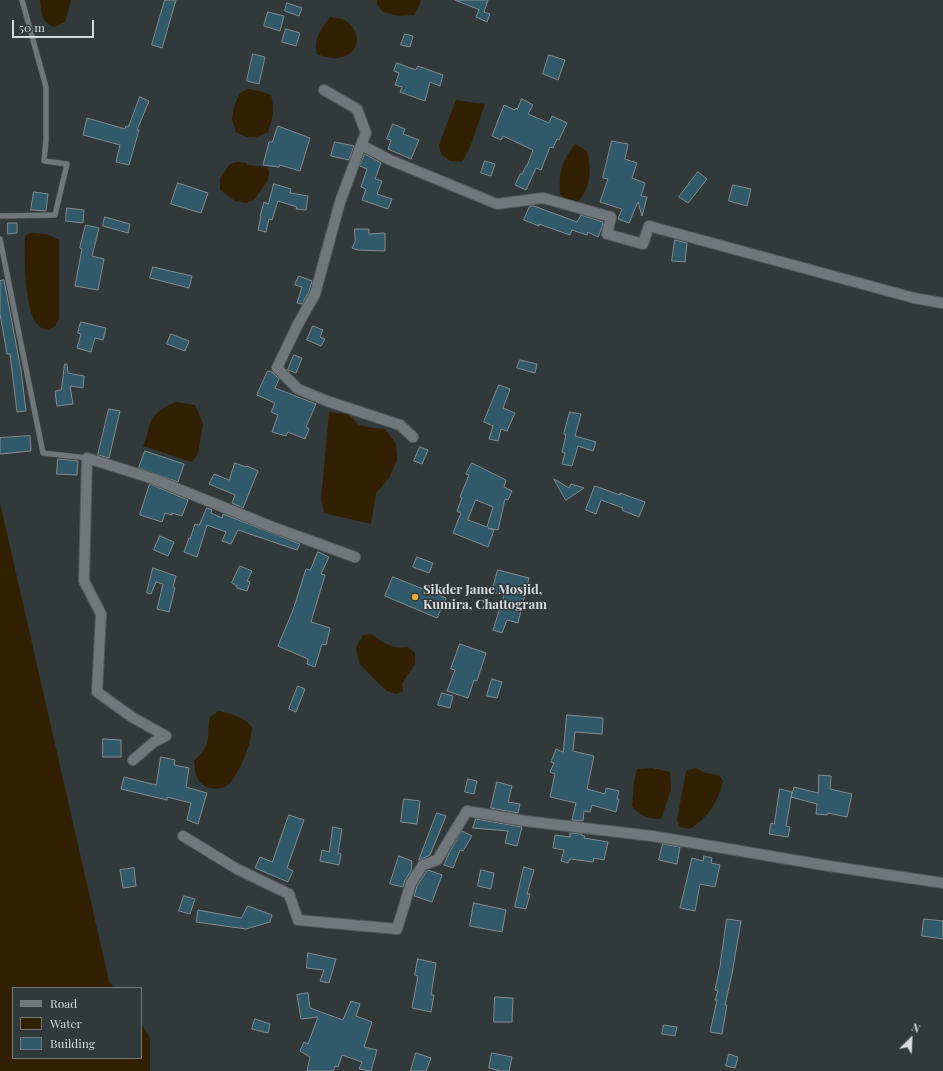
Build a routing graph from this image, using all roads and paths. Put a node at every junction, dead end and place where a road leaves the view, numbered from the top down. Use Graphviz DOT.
graph roads {
  1 [pos="22,0"];
  2 [pos="324,90"];
  3 [pos="361,145"];
  4 [pos="0,216"];
  5 [pos="0,239"];
  6 [pos="943,303"];
  7 [pos="413,437"];
  8 [pos="88,458"];
  9 [pos="356,557"];
  10 [pos="133,760"];
  11 [pos="184,836"];
  12 [pos="943,883"];
  1 -- 4 [label="lane"];
  2 -- 3 [label="street"];
  3 -- 6 [label="street"];
  3 -- 7 [label="street"];
  5 -- 8 [label="lane"];
  8 -- 9 [label="street"];
  8 -- 10 [label="street"];
  11 -- 12 [label="street"];
}
